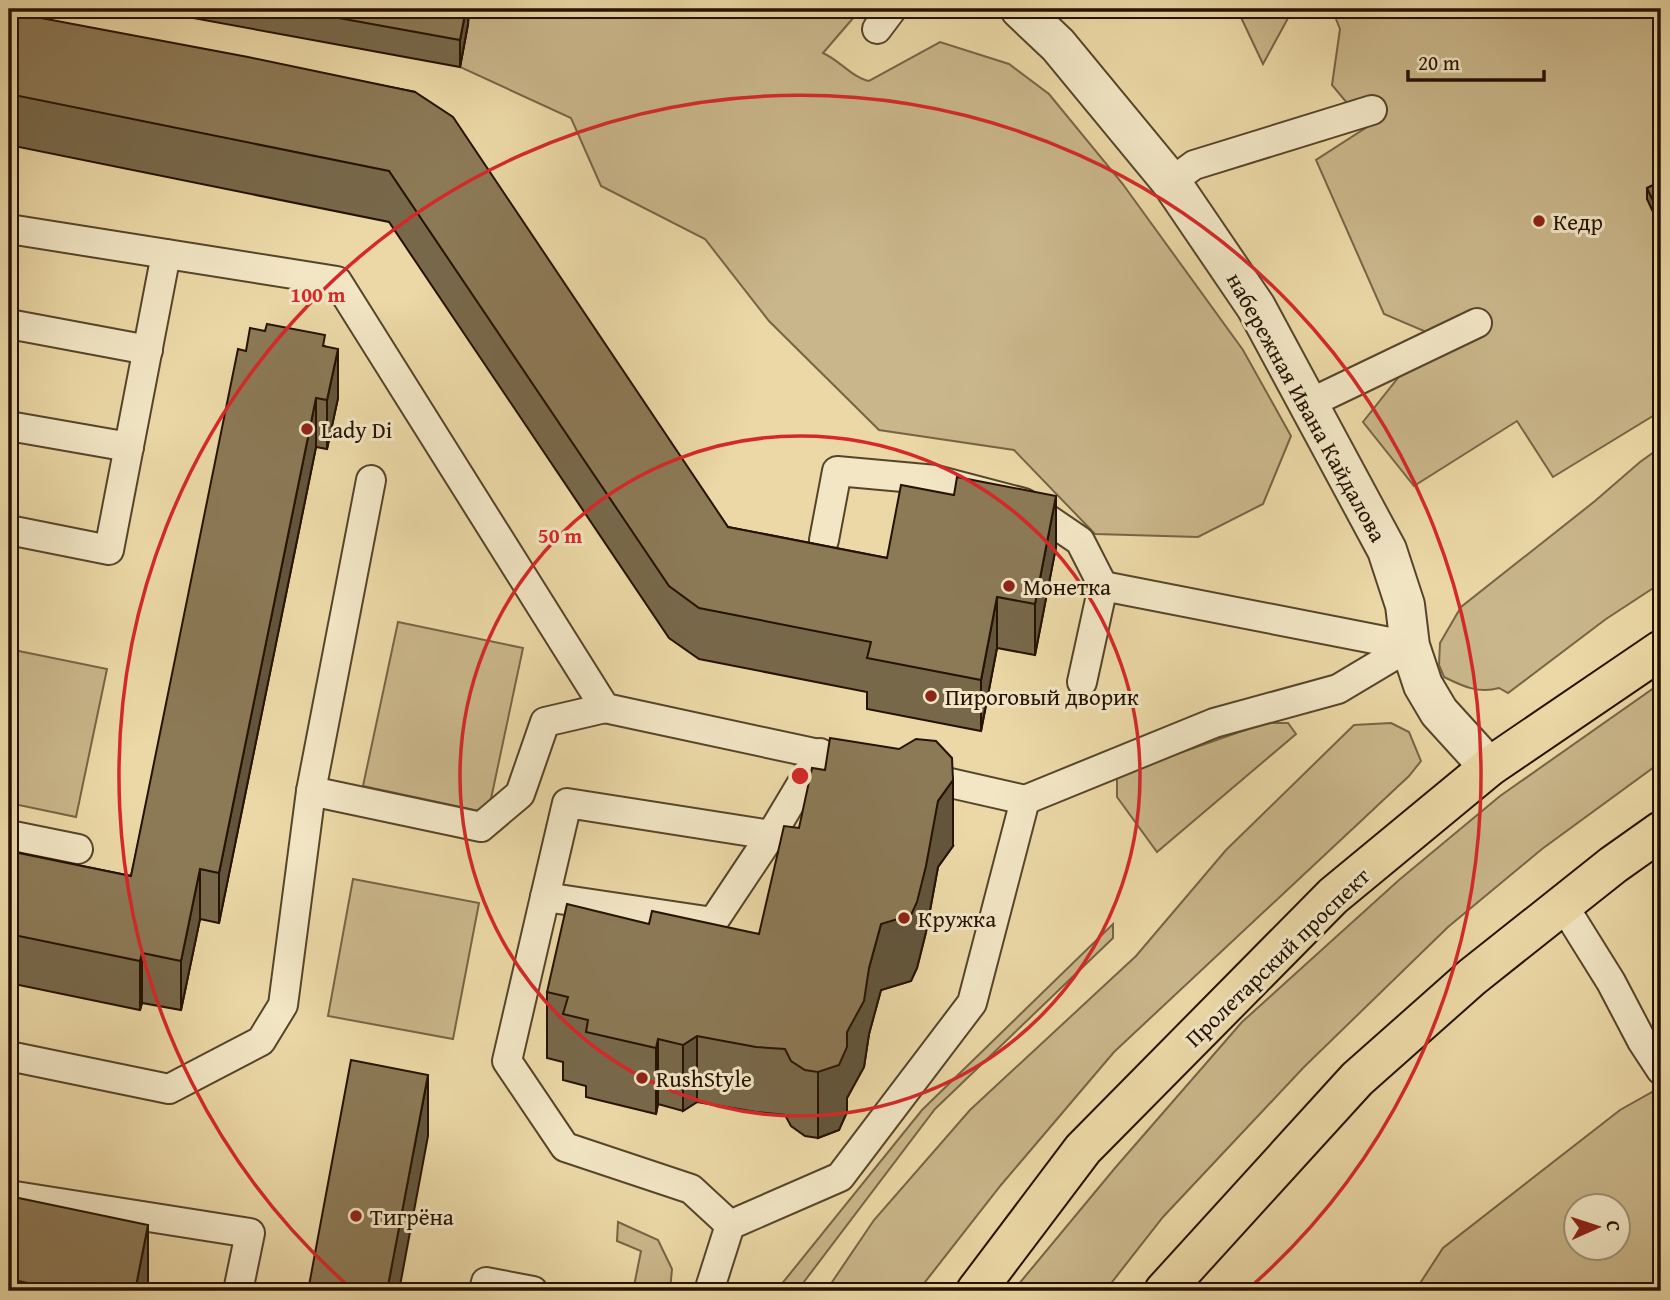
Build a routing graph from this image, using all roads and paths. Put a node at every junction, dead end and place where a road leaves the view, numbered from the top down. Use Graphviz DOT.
graph roads {
  1 [pos="1020,9"];
  2 [pos="1372,110"];
  3 [pos="1171,182"];
  4 [pos="9,229"];
  5 [pos="166,254"];
  6 [pos="1477,323"];
  7 [pos="9,324"];
  8 [pos="148,350"];
  9 [pos="1308,404"];
  10 [pos="9,426"];
  11 [pos="129,447"];
  12 [pos="371,480"];
  13 [pos="9,530"];
  14 [pos="824,540"];
  15 [pos="1102,586"];
  16 [pos="1410,646"];
  17 [pos="1661,650"];
  18 [pos="1082,682"];
  19 [pos="605,708"];
  20 [pos="820,753"];
  21 [pos="1489,767"];
  22 [pos="311,791"];
  23 [pos="1025,800"];
  24 [pos="1661,831"];
  25 [pos="9,835"];
  26 [pos="771,835"];
  27 [pos="78,849"];
  28 [pos="545,897"];
  29 [pos="1563,905"];
  30 [pos="9,1056"];
  31 [pos="1661,1070"];
  32 [pos="9,1195"];
  33 [pos="730,1225"];
  34 [pos="238,1291"];
  35 [pos="484,1291"];
  36 [pos="533,1291"];
  37 [pos="709,1291"];
  38 [pos="975,1291"];
  39 [pos="1164,1291"];
  1 -- 3 [label="street, набережная Ивана Кайдалова"];
  2 -- 3 [label="lane"];
  3 -- 9 [label="street, набережная Ивана Кайдалова"];
  4 -- 5 [label="lane"];
  5 -- 8 [label="lane"];
  5 -- 19 [label="lane"];
  6 -- 9 [label="lane"];
  7 -- 8 [label="lane"];
  8 -- 11 [label="lane"];
  9 -- 16 [label="street, набережная Ивана Кайдалова"];
  10 -- 11 [label="lane"];
  11 -- 13 [label="lane"];
  12 -- 22 [label="lane"];
  14 -- 15 [label="lane"];
  15 -- 16 [label="lane"];
  15 -- 18 [label="lane"];
  16 -- 21 [label="street, набережная Ивана Кайдалова"];
  16 -- 23 [label="lane"];
  17 -- 21 [label="main road, Пролетарский проспект"];
  19 -- 20 [label="lane"];
  19 -- 22 [label="lane"];
  20 -- 23 [label="lane"];
  20 -- 26 [label="lane"];
  21 -- 38 [label="main road, Пролетарский проспект"];
  22 -- 30 [label="lane"];
  23 -- 33 [label="lane"];
  24 -- 29 [label="main road"];
  25 -- 27 [label="lane"];
  26 -- 28 [label="lane"];
  26 -- 28 [label="lane"];
  28 -- 33 [label="lane"];
  29 -- 31 [label="lane"];
  29 -- 39 [label="main road"];
  32 -- 34 [label="lane"];
  33 -- 37 [label="lane"];
  35 -- 36 [label="lane"];
}
